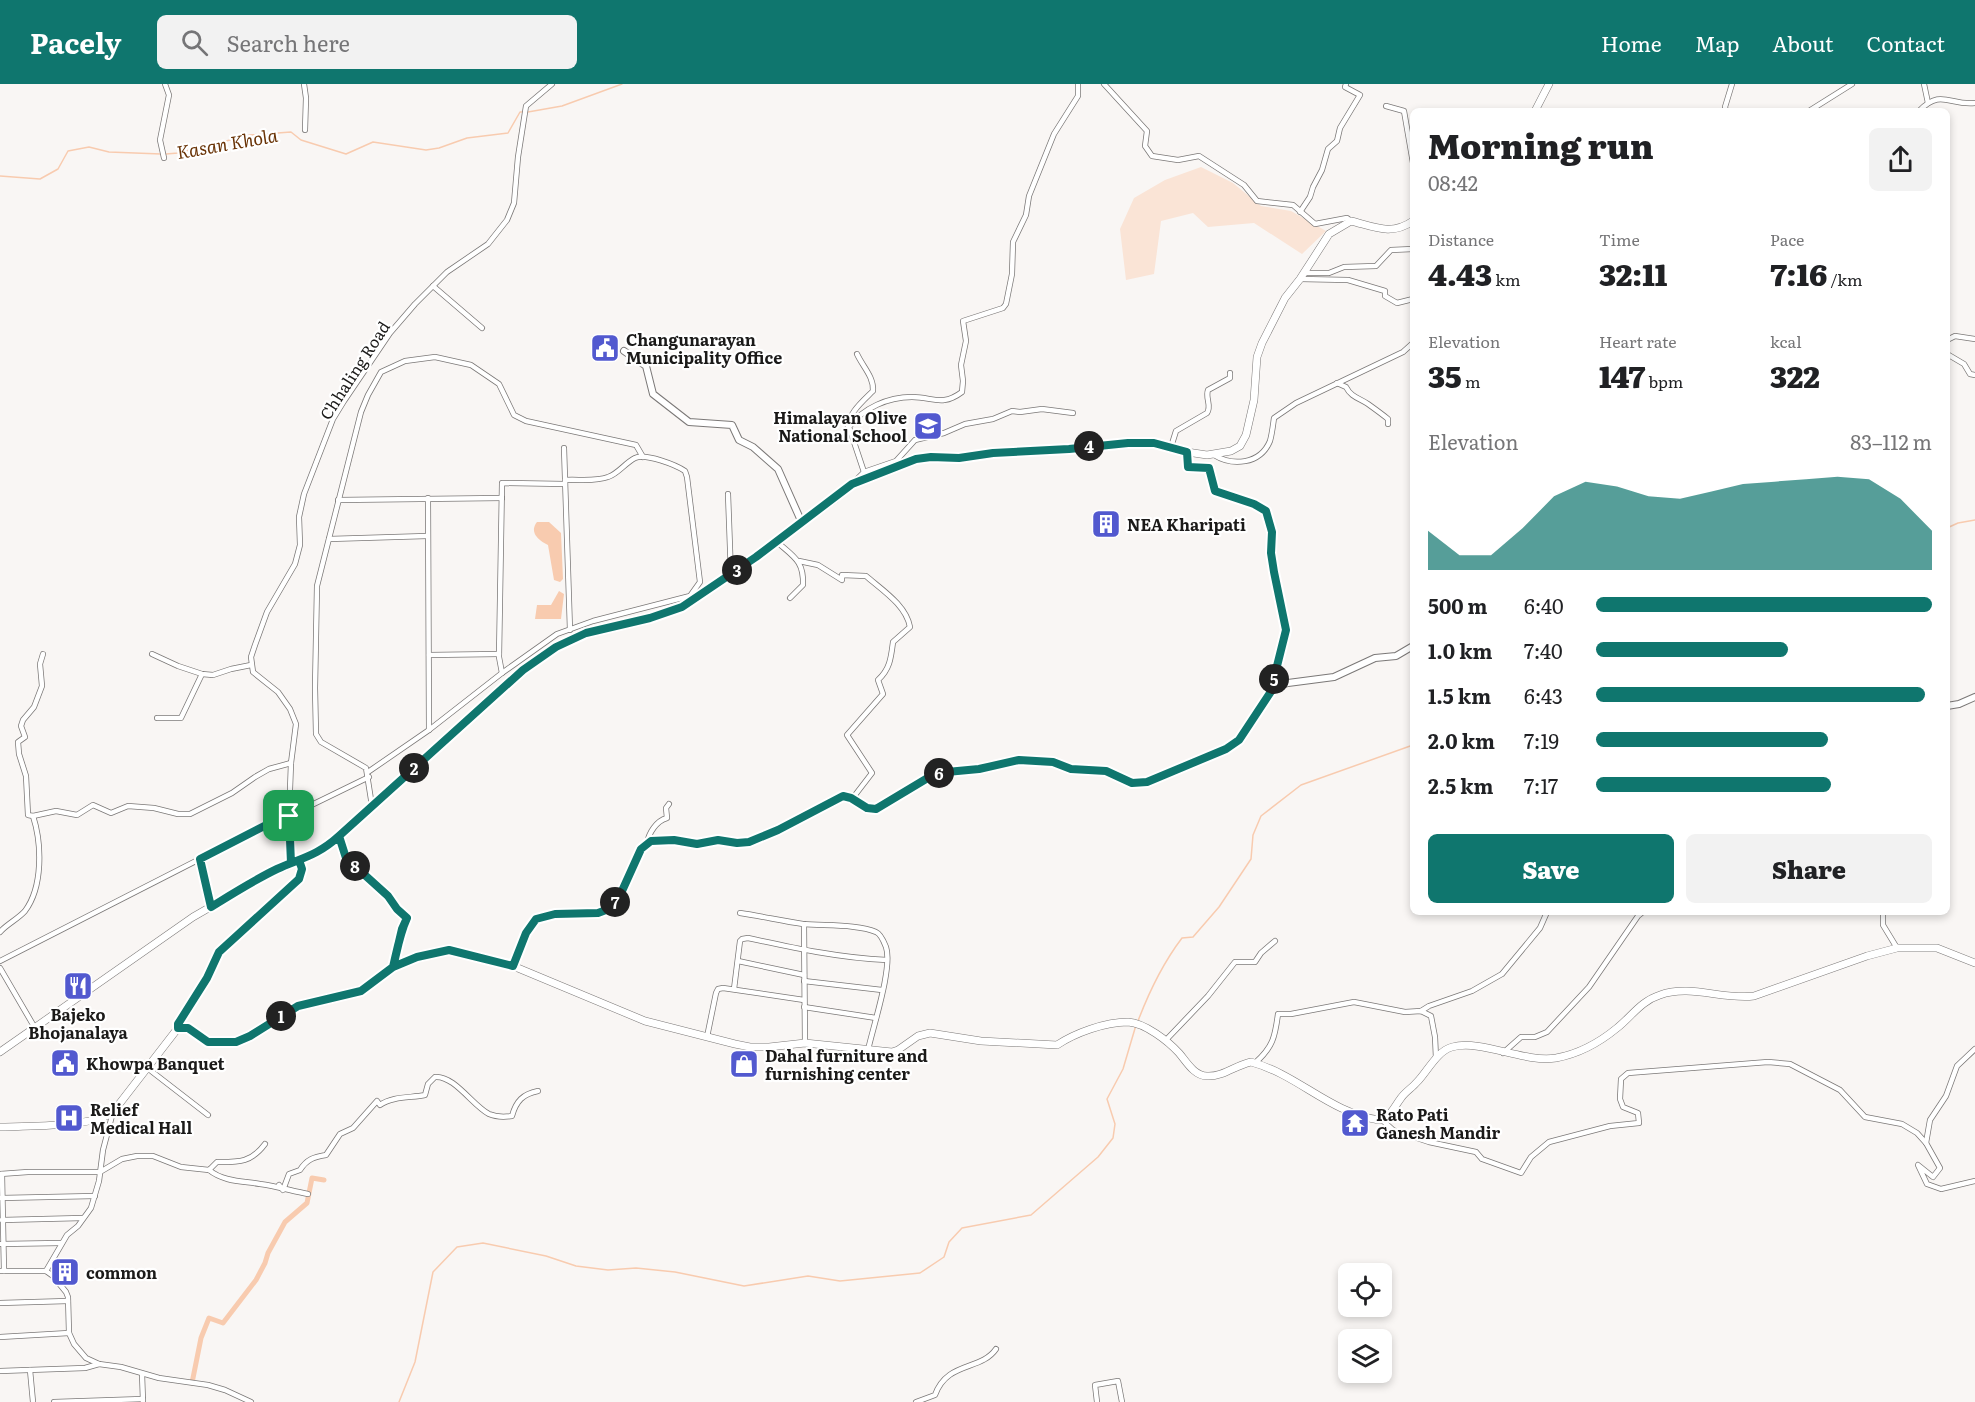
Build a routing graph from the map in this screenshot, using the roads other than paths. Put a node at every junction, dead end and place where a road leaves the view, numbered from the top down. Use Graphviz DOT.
graph roads {
  1 [pos="165,84"];
  2 [pos="304,84"];
  3 [pos="552,84"];
  4 [pos="1078,84"];
  5 [pos="1104,84"];
  6 [pos="1346,84"];
  7 [pos="1549,84"];
  8 [pos="1732,84"];
  9 [pos="1852,84"];
  10 [pos="1924,84"];
  11 [pos="1928,103"];
  12 [pos="1975,103"];
  13 [pos="1386,106"];
  14 [pos="1537,108"];
  15 [pos="1725,108"];
  16 [pos="1814,108"];
  17 [pos="1922,108"];
  18 [pos="305,130"];
  19 [pos="1410,146"];
  20 [pos="164,158"];
  21 [pos="1300,212"];
  22 [pos="1351,221"];
  23 [pos="1410,223"];
  24 [pos="1410,249"];
  25 [pos="1302,276"];
  26 [pos="434,286"];
  27 [pos="1410,299"];
  28 [pos="482,328"];
  29 [pos="1950,338"];
  30 [pos="1975,339"];
  31 [pos="1410,346"];
  32 [pos="624,351"];
  33 [pos="857,354"];
  34 [pos="1950,356"];
  35 [pos="1230,373"];
  36 [pos="1975,375"];
  37 [pos="1337,383"];
  38 [pos="1073,412"];
  39 [pos="1388,424"];
  40 [pos="850,432"];
  41 [pos="1171,447"];
  42 [pos="564,448"];
  43 [pos="1187,452"];
  44 [pos="1214,455"];
  45 [pos="643,457"];
  46 [pos="864,472"];
  47 [pos="565,482"];
  48 [pos="852,484"];
  49 [pos="728,494"];
  50 [pos="428,498"];
  51 [pos="502,498"];
  52 [pos="338,500"];
  53 [pos="802,523"];
  54 [pos="427,536"];
  55 [pos="329,539"];
  56 [pos="777,542"];
  57 [pos="799,561"];
  58 [pos="731,575"];
  59 [pos="790,598"];
  60 [pos="570,630"];
  61 [pos="1410,648"];
  62 [pos="44,654"];
  63 [pos="152,654"];
  64 [pos="500,654"];
  65 [pos="429,655"];
  66 [pos="251,665"];
  67 [pos="501,673"];
  68 [pos="202,674"];
  69 [pos="1274,687"];
  70 [pos="1975,697"];
  71 [pos="1950,706"];
  72 [pos="157,718"];
  73 [pos="429,730"];
  74 [pos="291,763"];
  75 [pos="368,775"];
  76 [pos="852,799"];
  77 [pos="669,804"];
  78 [pos="372,806"];
  79 [pos="33,816"];
  80 [pos="289,816"];
  81 [pos="339,836"];
  82 [pos="647,843"];
  83 [pos="200,859"];
  84 [pos="299,860"];
  85 [pos="291,863"];
  86 [pos="211,907"];
  87 [pos="740,913"];
  88 [pos="1546,915"];
  89 [pos="1639,915"];
  90 [pos="1883,915"];
  91 [pos="804,924"];
  92 [pos="0,932"];
  93 [pos="1275,941"];
  94 [pos="1897,948"];
  95 [pos="804,950"];
  96 [pos="887,960"];
  97 [pos="0,961"];
  98 [pos="738,961"];
  99 [pos="1975,963"];
  100 [pos="513,966"];
  101 [pos="393,967"];
  102 [pos="0,968"];
  103 [pos="804,978"];
  104 [pos="734,989"];
  105 [pos="882,990"];
  106 [pos="804,1000"];
  107 [pos="804,1007"];
  108 [pos="1420,1011"];
  109 [pos="876,1018"];
  110 [pos="35,1028"];
  111 [pos="178,1028"];
  112 [pos="707,1037"];
  113 [pos="1166,1040"];
  114 [pos="805,1043"];
  115 [pos="1975,1049"];
  116 [pos="867,1050"];
  117 [pos="0,1052"];
  118 [pos="1503,1053"];
  119 [pos="1436,1060"];
  120 [pos="1255,1063"];
  121 [pos="146,1067"];
  122 [pos="538,1091"];
  123 [pos="113,1112"];
  124 [pos="208,1115"];
  125 [pos="1381,1119"];
  126 [pos="0,1127"];
  127 [pos="1926,1143"];
  128 [pos="265,1144"];
  129 [pos="209,1170"];
  130 [pos="100,1172"];
  131 [pos="1,1174"];
  132 [pos="1975,1181"];
  133 [pos="281,1188"];
  134 [pos="308,1194"];
  135 [pos="95,1196"];
  136 [pos="2,1198"];
  137 [pos="83,1218"];
  138 [pos="1,1220"];
  139 [pos="62,1243"];
  140 [pos="1,1244"];
  141 [pos="2,1271"];
  142 [pos="46,1271"];
  143 [pos="68,1301"];
  144 [pos="0,1303"];
  145 [pos="69,1333"];
  146 [pos="0,1337"];
  147 [pos="996,1349"];
  148 [pos="99,1364"];
  149 [pos="30,1370"];
  150 [pos="0,1371"];
  151 [pos="142,1374"];
  152 [pos="143,1401"];
  153 [pos="33,1402"];
  154 [pos="54,1402"];
  155 [pos="251,1402"];
  156 [pos="916,1402"];
  157 [pos="1097,1402"];
  158 [pos="1122,1402"];
  1 -- 20 [label="street"];
  2 -- 18 [label="street"];
  3 -- 26 [label="street, Chhaling Road"];
  4 -- 40 [label="street"];
  5 -- 21 [label="street"];
  6 -- 21 [label="street"];
  7 -- 14 [label="main road"];
  8 -- 15 [label="street"];
  9 -- 16 [label="street"];
  10 -- 11 [label="street"];
  11 -- 12 [label="street"];
  11 -- 17 [label="street"];
  13 -- 19 [label="street"];
  21 -- 22 [label="street"];
  22 -- 23 [label="main road"];
  22 -- 25 [label="main road"];
  24 -- 25 [label="street"];
  25 -- 27 [label="street"];
  25 -- 44 [label="main road"];
  26 -- 28 [label="street"];
  26 -- 66 [label="street, Chhaling Road"];
  29 -- 30 [label="street"];
  31 -- 37 [label="street"];
  32 -- 53 [label="street"];
  33 -- 40 [label="street"];
  34 -- 36 [label="street"];
  35 -- 41 [label="street"];
  37 -- 39 [label="street"];
  37 -- 44 [label="street"];
  38 -- 46 [label="street"];
  40 -- 46 [label="street"];
  41 -- 43 [label="main road"];
  41 -- 48 [label="main road"];
  42 -- 47 [label="street"];
  43 -- 44 [label="main road"];
  43 -- 69 [label="street"];
  45 -- 47 [label="street"];
  45 -- 52 [label="street"];
  45 -- 60 [label="street"];
  46 -- 48 [label="street"];
  47 -- 51 [label="street"];
  47 -- 60 [label="street"];
  48 -- 53 [label="main road"];
  49 -- 58 [label="street"];
  50 -- 51 [label="street"];
  50 -- 52 [label="street"];
  50 -- 54 [label="street"];
  51 -- 64 [label="street"];
  52 -- 55 [label="street"];
  53 -- 56 [label="main road"];
  54 -- 55 [label="street"];
  54 -- 65 [label="street"];
  55 -- 75 [label="street"];
  56 -- 57 [label="street"];
  56 -- 58 [label="main road"];
  57 -- 59 [label="street"];
  57 -- 76 [label="street"];
  58 -- 78 [label="main road"];
  60 -- 67 [label="street"];
  61 -- 69 [label="street"];
  62 -- 79 [label="street"];
  63 -- 68 [label="street"];
  64 -- 65 [label="street"];
  64 -- 67 [label="street"];
  65 -- 73 [label="street"];
  66 -- 68 [label="street"];
  66 -- 74 [label="street"];
  67 -- 73 [label="street"];
  68 -- 72 [label="street"];
  69 -- 76 [label="street"];
  70 -- 71 [label="street"];
  73 -- 75 [label="street"];
  74 -- 79 [label="street"];
  74 -- 80 [label="street"];
  75 -- 78 [label="street"];
  75 -- 80 [label="street"];
  76 -- 82 [label="street"];
  77 -- 82 [label="street"];
  78 -- 81 [label="main road"];
  79 -- 92 [label="street"];
  80 -- 83 [label="street"];
  80 -- 85 [label="street"];
  81 -- 84 [label="main road"];
  81 -- 101 [label="street"];
  82 -- 100 [label="street"];
  83 -- 86 [label="street"];
  83 -- 97 [label="street"];
  84 -- 85 [label="main road"];
  84 -- 111 [label="street"];
  85 -- 86 [label="main road"];
  86 -- 110 [label="main road"];
  87 -- 91 [label="street"];
  88 -- 108 [label="street"];
  89 -- 118 [label="street"];
  90 -- 94 [label="street"];
  91 -- 95 [label="street"];
  91 -- 96 [label="street"];
  93 -- 113 [label="street"];
  94 -- 99 [label="main road"];
  94 -- 118 [label="main road"];
  95 -- 96 [label="street"];
  95 -- 98 [label="street"];
  95 -- 103 [label="street"];
  96 -- 105 [label="street"];
  98 -- 103 [label="street"];
  98 -- 104 [label="street"];
  100 -- 101 [label="main road"];
  100 -- 112 [label="main road"];
  101 -- 111 [label="main road"];
  102 -- 110 [label="street"];
  103 -- 105 [label="street"];
  103 -- 106 [label="street"];
  104 -- 106 [label="street"];
  104 -- 112 [label="street"];
  105 -- 109 [label="street"];
  106 -- 107 [label="street"];
  107 -- 109 [label="street"];
  107 -- 114 [label="street"];
  108 -- 119 [label="street"];
  108 -- 120 [label="street"];
  109 -- 116 [label="street"];
  110 -- 117 [label="main road"];
  111 -- 121 [label="main road"];
  112 -- 114 [label="main road"];
  113 -- 116 [label="main road"];
  113 -- 120 [label="main road"];
  114 -- 116 [label="main road"];
  115 -- 127 [label="street"];
  118 -- 119 [label="main road"];
  119 -- 125 [label="main road"];
  120 -- 125 [label="main road"];
  121 -- 123 [label="main road"];
  121 -- 124 [label="street"];
  122 -- 133 [label="street"];
  123 -- 126 [label="main road"];
  123 -- 130 [label="street"];
  125 -- 127 [label="street"];
  127 -- 132 [label="street"];
  128 -- 129 [label="street"];
  129 -- 130 [label="street"];
  129 -- 133 [label="street"];
  130 -- 131 [label="street"];
  130 -- 135 [label="street"];
  131 -- 136 [label="street"];
  133 -- 134 [label="street"];
  135 -- 136 [label="street"];
  135 -- 137 [label="street"];
  136 -- 138 [label="street"];
  137 -- 138 [label="street"];
  137 -- 139 [label="street"];
  138 -- 140 [label="street"];
  139 -- 140 [label="street"];
  139 -- 142 [label="street"];
  140 -- 141 [label="street"];
  141 -- 142 [label="street"];
  142 -- 143 [label="street"];
  143 -- 144 [label="street"];
  143 -- 145 [label="street"];
  145 -- 146 [label="street"];
  145 -- 148 [label="street"];
  147 -- 156 [label="street"];
  148 -- 149 [label="street"];
  148 -- 151 [label="street"];
  149 -- 150 [label="street"];
  149 -- 153 [label="street"];
  151 -- 152 [label="street"];
  151 -- 155 [label="street"];
  152 -- 154 [label="street"];
  157 -- 158 [label="street"];
}
